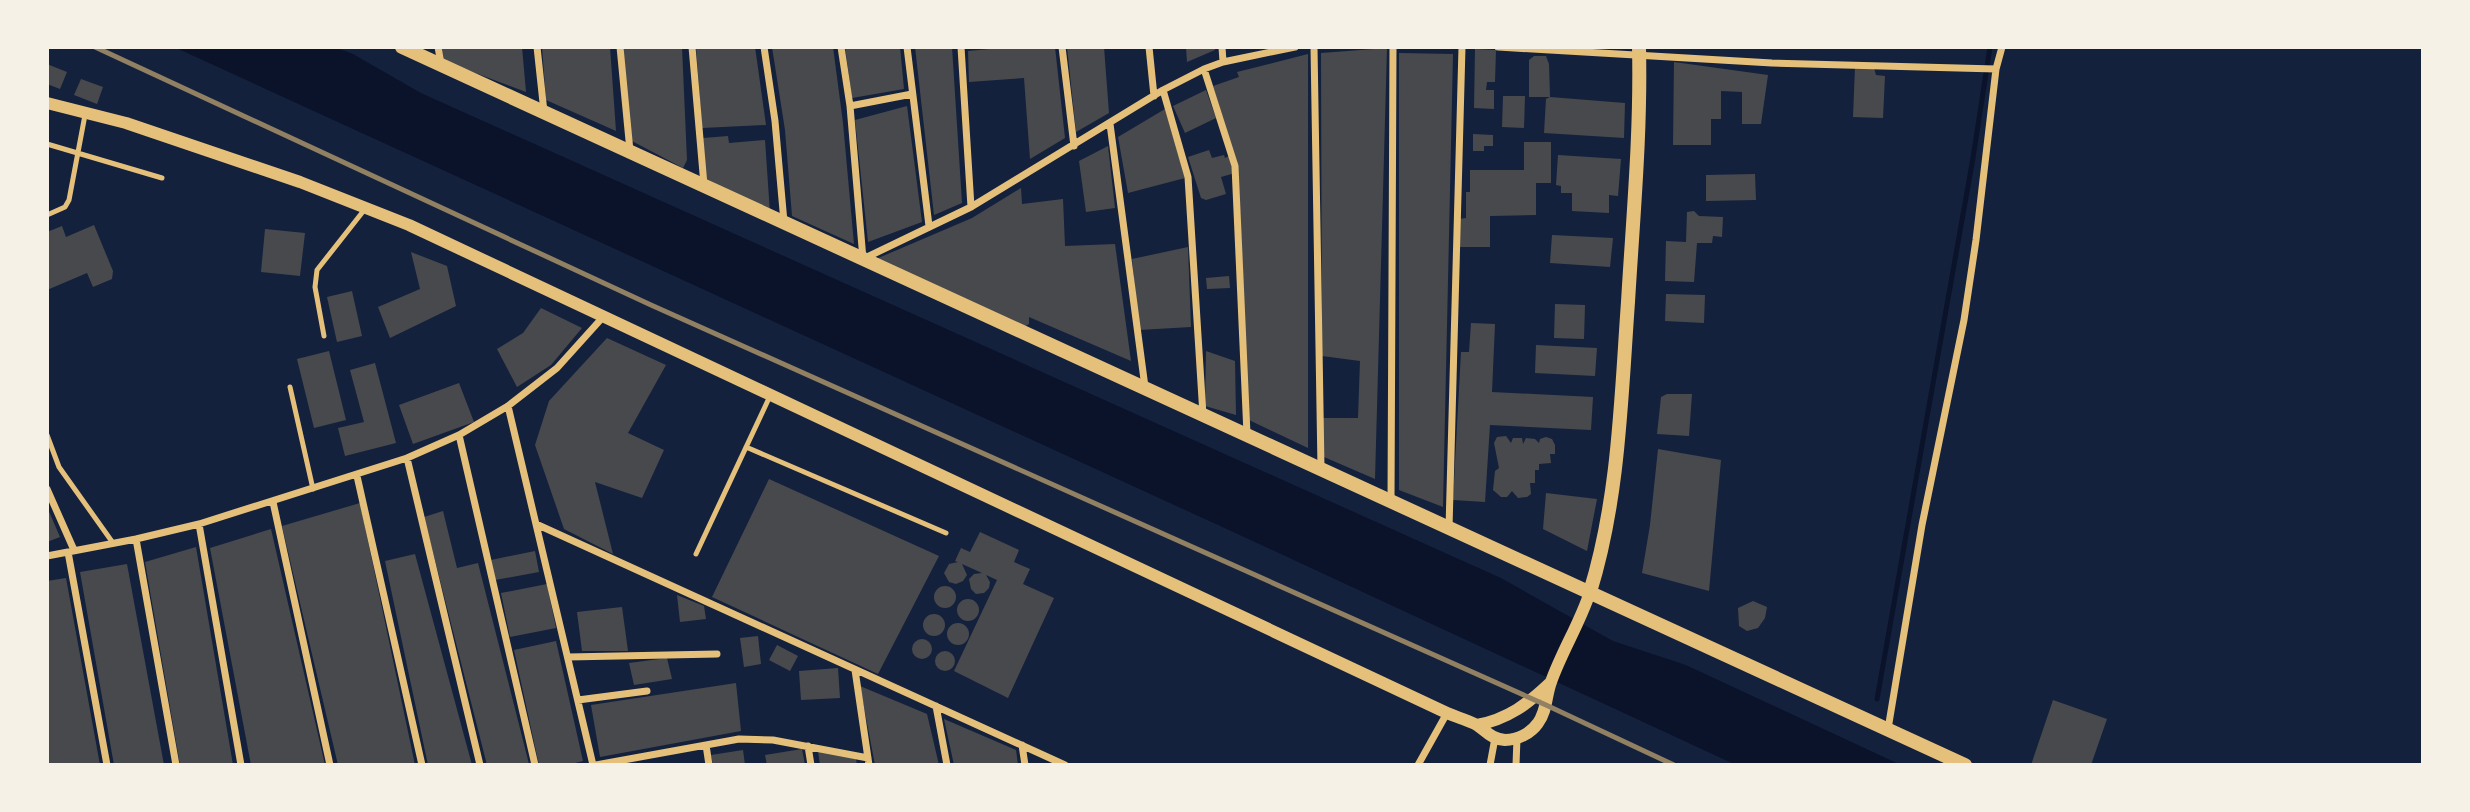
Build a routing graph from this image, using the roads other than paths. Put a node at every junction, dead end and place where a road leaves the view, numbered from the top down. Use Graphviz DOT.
graph roads {
  1 [pos="402,47"];
  2 [pos="438,47"];
  3 [pos="537,47"];
  4 [pos="620,47"];
  5 [pos="692,47"];
  6 [pos="764,47"];
  7 [pos="841,47"];
  8 [pos="907,47"];
  9 [pos="961,47"];
  10 [pos="1062,47"];
  11 [pos="1149,47"];
  12 [pos="1222,47"];
  13 [pos="1295,47"];
  14 [pos="1314,47"];
  15 [pos="1393,47"];
  16 [pos="1462,47"];
  17 [pos="1498,47"];
  18 [pos="2002,47"];
  19 [pos="1284,48"];
  20 [pos="1639,52"];
  21 [pos="1223,62"];
  22 [pos="441,65"];
  23 [pos="1205,69"];
  24 [pos="1996,69"];
  25 [pos="1163,90"];
  26 [pos="912,94"];
  27 [pos="1154,96"];
  28 [pos="47,103"];
  29 [pos="850,106"];
  30 [pos="85,112"];
  31 [pos="544,112"];
  32 [pos="1110,124"];
  33 [pos="47,144"];
  34 [pos="1073,146"];
  35 [pos="630,152"];
  36 [pos="77,153"];
  37 [pos="162,178"];
  38 [pos="704,186"];
  39 [pos="367,207"];
  40 [pos="971,207"];
  41 [pos="47,215"];
  42 [pos="784,223"];
  43 [pos="929,226"];
  44 [pos="863,259"];
  45 [pos="603,317"];
  46 [pos="324,336"];
  47 [pos="290,387"];
  48 [pos="1146,389"];
  49 [pos="770,396"];
  50 [pos="508,406"];
  51 [pos="1203,415"];
  52 [pos="47,435"];
  53 [pos="458,435"];
  54 [pos="1247,435"];
  55 [pos="746,447"];
  56 [pos="407,458"];
  57 [pos="1321,469"];
  58 [pos="358,476"];
  59 [pos="47,489"];
  60 [pos="313,489"];
  61 [pos="273,502"];
  62 [pos="1391,502"];
  63 [pos="199,524"];
  64 [pos="536,524"];
  65 [pos="1449,528"];
  66 [pos="946,533"];
  67 [pos="136,539"];
  68 [pos="113,543"];
  69 [pos="71,551"];
  70 [pos="696,554"];
  71 [pos="47,556"];
  72 [pos="1590,592"];
  73 [pos="717,654"];
  74 [pos="568,657"];
  75 [pos="855,670"];
  76 [pos="1551,682"];
  77 [pos="647,691"];
  78 [pos="578,700"];
  79 [pos="936,706"];
  80 [pos="1447,713"];
  81 [pos="1477,725"];
  82 [pos="1888,729"];
  83 [pos="1495,738"];
  84 [pos="1517,738"];
  85 [pos="706,745"];
  86 [pos="1022,745"];
  87 [pos="808,746"];
  88 [pos="869,761"];
  89 [pos="107,765"];
  90 [pos="176,765"];
  91 [pos="241,765"];
  92 [pos="330,765"];
  93 [pos="422,765"];
  94 [pos="480,765"];
  95 [pos="535,765"];
  96 [pos="595,765"];
  97 [pos="709,765"];
  98 [pos="811,765"];
  99 [pos="947,765"];
  100 [pos="1025,765"];
  101 [pos="1065,765"];
  102 [pos="1418,765"];
  103 [pos="1490,765"];
  104 [pos="1516,765"];
  105 [pos="1965,765"];
  1 -- 22 [label="main road"];
  2 -- 22 [label="street"];
  3 -- 31 [label="street"];
  4 -- 35 [label="street"];
  5 -- 38 [label="street"];
  6 -- 42 [label="street"];
  7 -- 29 [label="street"];
  8 -- 26 [label="street"];
  9 -- 40 [label="street"];
  10 -- 34 [label="street"];
  11 -- 27 [label="street"];
  12 -- 21 [label="street"];
  13 -- 19 [label="street"];
  14 -- 57 [label="street"];
  15 -- 62 [label="street"];
  16 -- 65 [label="street"];
  17 -- 20 [label="street"];
  18 -- 24 [label="street"];
  19 -- 21 [label="street"];
  20 -- 24 [label="street"];
  20 -- 72 [label="main road"];
  21 -- 23 [label="street"];
  22 -- 31 [label="main road"];
  23 -- 25 [label="street"];
  23 -- 54 [label="street"];
  24 -- 82 [label="street"];
  25 -- 27 [label="street"];
  25 -- 51 [label="street"];
  26 -- 29 [label="street"];
  26 -- 43 [label="street"];
  27 -- 32 [label="street"];
  28 -- 30 [label="street"];
  29 -- 44 [label="street"];
  30 -- 36 [label="lane"];
  30 -- 39 [label="street"];
  31 -- 35 [label="main road"];
  32 -- 34 [label="street"];
  32 -- 48 [label="street"];
  33 -- 36 [label="lane"];
  34 -- 40 [label="street"];
  35 -- 38 [label="main road"];
  36 -- 37 [label="lane"];
  36 -- 41 [label="lane"];
  38 -- 42 [label="main road"];
  39 -- 45 [label="street"];
  39 -- 46 [label="lane"];
  40 -- 43 [label="street"];
  42 -- 44 [label="main road"];
  43 -- 44 [label="street"];
  44 -- 48 [label="main road"];
  45 -- 49 [label="street"];
  45 -- 50 [label="street"];
  47 -- 60 [label="lane"];
  48 -- 51 [label="main road"];
  49 -- 55 [label="lane"];
  49 -- 80 [label="street"];
  50 -- 53 [label="street"];
  50 -- 64 [label="street"];
  51 -- 54 [label="main road"];
  52 -- 68 [label="lane"];
  53 -- 56 [label="street"];
  53 -- 95 [label="street"];
  54 -- 57 [label="main road"];
  55 -- 66 [label="lane"];
  55 -- 70 [label="lane"];
  56 -- 58 [label="street"];
  56 -- 94 [label="street"];
  57 -- 62 [label="main road"];
  58 -- 60 [label="street"];
  58 -- 93 [label="street"];
  59 -- 69 [label="street"];
  60 -- 61 [label="street"];
  61 -- 63 [label="street"];
  61 -- 92 [label="street"];
  62 -- 65 [label="main road"];
  63 -- 67 [label="street"];
  63 -- 91 [label="street"];
  64 -- 74 [label="street"];
  64 -- 75 [label="street"];
  65 -- 72 [label="main road"];
  67 -- 68 [label="street"];
  67 -- 90 [label="street"];
  68 -- 69 [label="street"];
  69 -- 71 [label="street"];
  69 -- 89 [label="street"];
  72 -- 76 [label="street"];
  72 -- 82 [label="main road"];
  73 -- 74 [label="street"];
  74 -- 78 [label="street"];
  75 -- 79 [label="street"];
  75 -- 88 [label="street"];
  76 -- 81 [label="street"];
  76 -- 84 [label="street"];
  77 -- 78 [label="street"];
  78 -- 96 [label="street"];
  79 -- 86 [label="street"];
  79 -- 99 [label="street"];
  80 -- 81 [label="street"];
  80 -- 102 [label="street"];
  81 -- 83 [label="street"];
  82 -- 105 [label="main road"];
  83 -- 84 [label="street"];
  83 -- 103 [label="street"];
  84 -- 104 [label="street"];
  85 -- 87 [label="street"];
  85 -- 96 [label="street"];
  85 -- 97 [label="street"];
  86 -- 100 [label="street"];
  86 -- 101 [label="street"];
  87 -- 88 [label="street"];
  87 -- 98 [label="street"];
}
